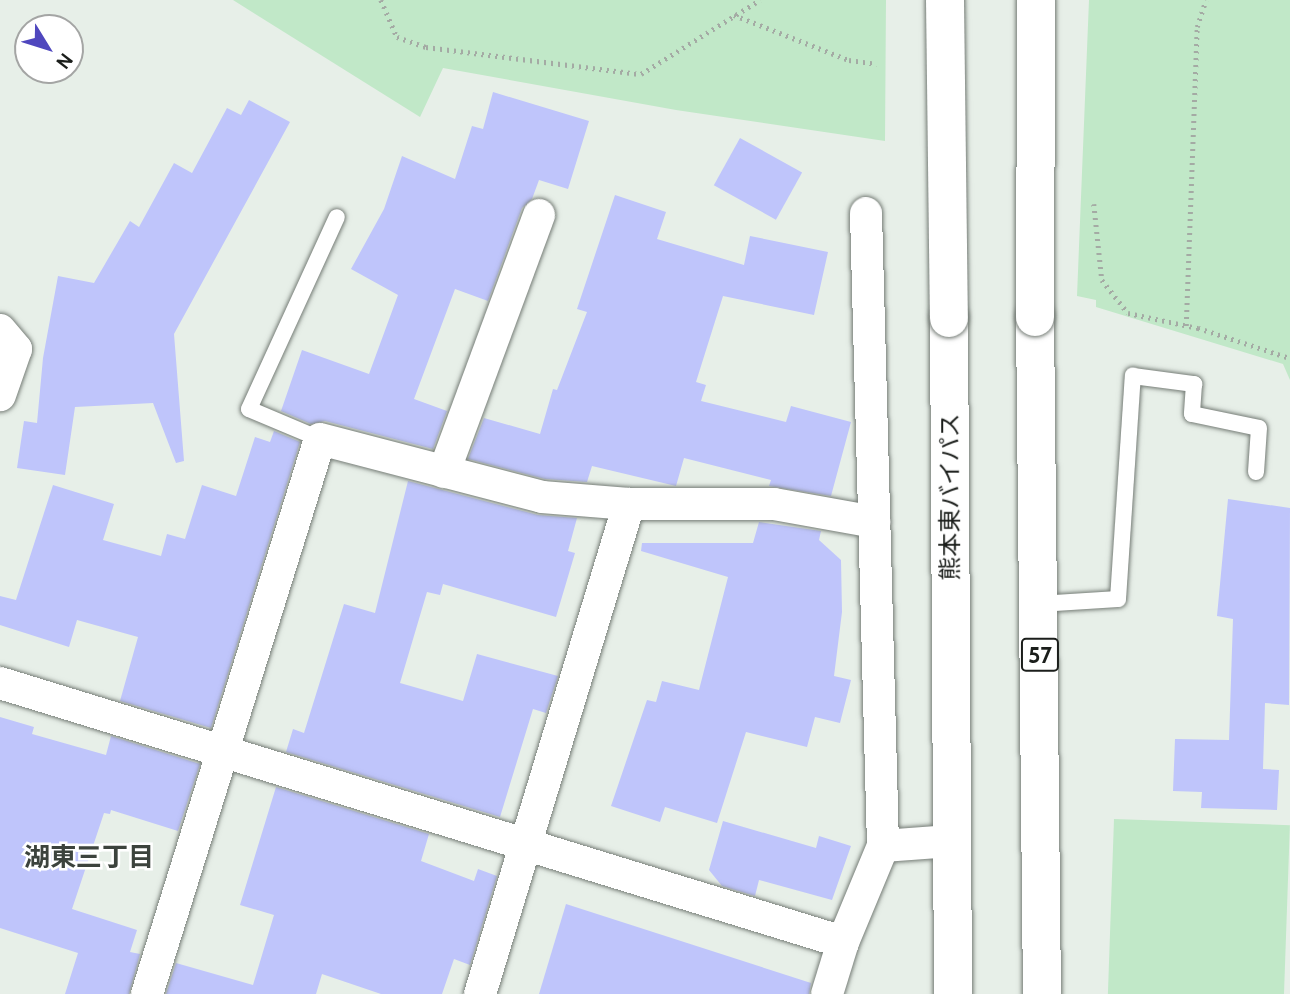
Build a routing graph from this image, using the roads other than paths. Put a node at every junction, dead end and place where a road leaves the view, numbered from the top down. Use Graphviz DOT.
graph roads {
  1 [pos="945,0"];
  2 [pos="1035,0"];
  3 [pos="866,213"];
  4 [pos="539,215"];
  5 [pos="337,217"];
  6 [pos="0,330"];
  7 [pos="0,395"];
  8 [pos="320,439"];
  9 [pos="444,471"];
  10 [pos="1256,472"];
  11 [pos="629,504"];
  12 [pos="874,522"];
  13 [pos="1039,604"];
  14 [pos="0,683"];
  15 [pos="222,753"];
  16 [pos="951,841"];
  17 [pos="883,846"];
  18 [pos="526,848"];
  19 [pos="843,942"];
  20 [pos="147,994"];
  21 [pos="480,994"];
  22 [pos="827,994"];
  23 [pos="953,994"];
  24 [pos="1042,994"];
  1 -- 16 [label="highway, 熊本東バイパス, bridge"];
  2 -- 13 [label="highway, 57, bridge"];
  3 -- 12 [label="street"];
  4 -- 9 [label="street"];
  5 -- 8 [label="lane"];
  6 -- 7 [label="street"];
  8 -- 9 [label="street"];
  8 -- 15 [label="street"];
  9 -- 11 [label="street"];
  10 -- 13 [label="lane"];
  11 -- 12 [label="street"];
  11 -- 18 [label="street"];
  12 -- 17 [label="street"];
  13 -- 24 [label="highway, 57"];
  14 -- 15 [label="street"];
  15 -- 18 [label="street"];
  15 -- 20 [label="street"];
  16 -- 17 [label="street"];
  16 -- 23 [label="highway, 熊本東バイパス"];
  17 -- 19 [label="street"];
  18 -- 19 [label="street"];
  18 -- 21 [label="street"];
  19 -- 22 [label="street"];
}
